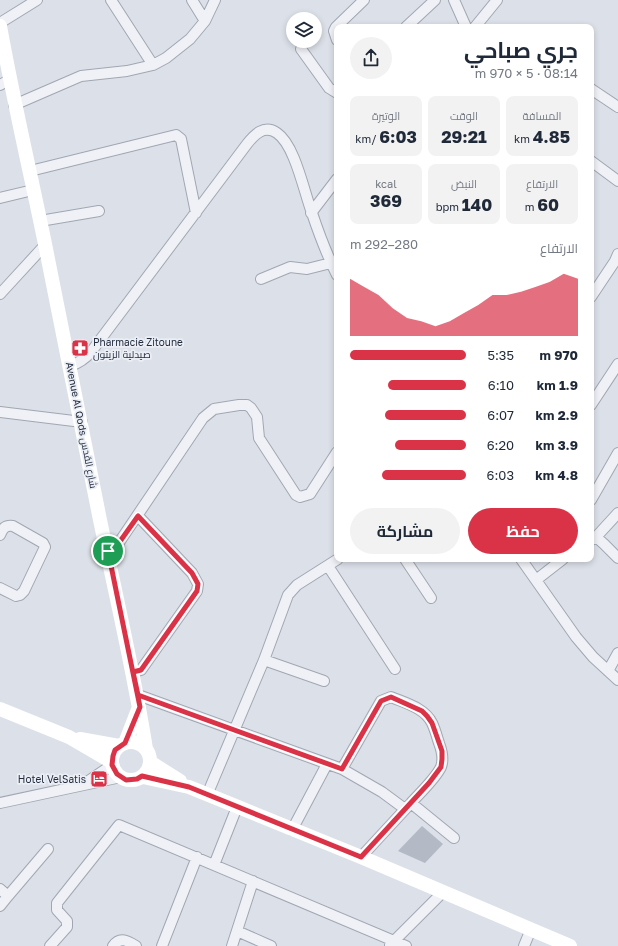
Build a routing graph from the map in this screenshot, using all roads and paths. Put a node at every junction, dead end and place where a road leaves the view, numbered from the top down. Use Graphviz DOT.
graph roads {
  1 [pos="37,0"];
  2 [pos="111,0"];
  3 [pos="192,0"];
  4 [pos="215,0"];
  5 [pos="364,0"];
  6 [pos="435,0"];
  7 [pos="454,0"];
  8 [pos="497,0"];
  9 [pos="205,21"];
  10 [pos="339,24"];
  11 [pos="409,24"];
  12 [pos="465,24"];
  13 [pos="477,24"];
  14 [pos="0,25"];
  15 [pos="301,49"];
  16 [pos="153,66"];
  17 [pos="5,83"];
  18 [pos="334,91"];
  19 [pos="594,92"];
  20 [pos="14,105"];
  21 [pos="618,107"];
  22 [pos="594,163"];
  23 [pos="30,171"];
  24 [pos="618,181"];
  25 [pos="334,183"];
  26 [pos="34,190"];
  27 [pos="0,198"];
  28 [pos="99,211"];
  29 [pos="196,213"];
  30 [pos="312,213"];
  31 [pos="40,221"];
  32 [pos="45,245"];
  33 [pos="618,254"];
  34 [pos="331,263"];
  35 [pos="334,269"];
  36 [pos="261,279"];
  37 [pos="594,292"];
  38 [pos="0,294"];
  39 [pos="618,364"];
  40 [pos="70,366"];
  41 [pos="594,393"];
  42 [pos="0,412"];
  43 [pos="82,422"];
  44 [pos="618,453"];
  45 [pos="334,458"];
  46 [pos="594,495"];
  47 [pos="618,513"];
  48 [pos="138,516"];
  49 [pos="0,535"];
  50 [pos="594,537"];
  51 [pos="594,539"];
  52 [pos="108,551"];
  53 [pos="618,558"];
  54 [pos="334,562"];
  55 [pos="407,562"];
  56 [pos="523,562"];
  57 [pos="555,562"];
  58 [pos="328,566"];
  59 [pos="536,580"];
  60 [pos="0,588"];
  61 [pos="431,598"];
  62 [pos="618,654"];
  63 [pos="264,660"];
  64 [pos="395,669"];
  65 [pos="608,671"];
  66 [pos="133,672"];
  67 [pos="618,680"];
  68 [pos="324,681"];
  69 [pos="139,701"];
  70 [pos="0,708"];
  71 [pos="233,730"];
  72 [pos="70,737"];
  73 [pos="122,745"];
  74 [pos="148,755"];
  75 [pos="112,764"];
  76 [pos="327,764"];
  77 [pos="342,769"];
  78 [pos="142,776"];
  79 [pos="121,777"];
  80 [pos="82,785"];
  81 [pos="189,787"];
  82 [pos="207,795"];
  83 [pos="0,803"];
  84 [pos="408,806"];
  85 [pos="237,807"];
  86 [pos="292,830"];
  87 [pos="454,838"];
  88 [pos="48,849"];
  89 [pos="196,857"];
  90 [pos="361,857"];
  91 [pos="214,865"];
  92 [pos="253,881"];
  93 [pos="0,889"];
  94 [pos="442,893"];
  95 [pos="8,896"];
  96 [pos="0,906"];
  97 [pos="531,930"];
  98 [pos="236,931"];
  99 [pos="392,944"];
  100 [pos="50,946"];
  101 [pos="113,946"];
  102 [pos="136,946"];
  103 [pos="162,946"];
  104 [pos="232,946"];
  105 [pos="271,946"];
  106 [pos="406,946"];
  107 [pos="524,946"];
  108 [pos="570,946"];
  1 -- 14 [label="street"];
  2 -- 16 [label="street"];
  3 -- 9 [label="street"];
  4 -- 9 [label="street"];
  5 -- 10 [label="street"];
  6 -- 11 [label="street"];
  7 -- 12 [label="street"];
  8 -- 13 [label="street"];
  9 -- 16 [label="street"];
  14 -- 17 [label="main road, Avenue Al Qods شارع القدس"];
  15 -- 18 [label="street"];
  16 -- 20 [label="street"];
  17 -- 20 [label="main road, Avenue Al Qods شارع القدس"];
  19 -- 21 [label="street"];
  20 -- 23 [label="main road, Avenue Al Qods شارع القدس"];
  22 -- 24 [label="street"];
  23 -- 26 [label="main road, Avenue Al Qods شارع القدس"];
  23 -- 29 [label="street"];
  25 -- 30 [label="street"];
  26 -- 27 [label="street"];
  26 -- 31 [label="main road, Avenue Al Qods شارع القدس"];
  28 -- 31 [label="street"];
  29 -- 30 [label="street"];
  29 -- 40 [label="street"];
  30 -- 34 [label="street"];
  31 -- 32 [label="main road, Avenue Al Qods شارع القدس"];
  32 -- 38 [label="street"];
  32 -- 40 [label="main road, Avenue Al Qods شارع القدس"];
  33 -- 37 [label="street"];
  34 -- 35 [label="street"];
  34 -- 36 [label="street"];
  39 -- 41 [label="street"];
  40 -- 43 [label="main road, Avenue Al Qods شارع القدس"];
  42 -- 43 [label="street"];
  43 -- 52 [label="main road, Avenue Al Qods شارع القدس"];
  44 -- 46 [label="street"];
  45 -- 48 [label="street"];
  47 -- 50 [label="street"];
  48 -- 52 [label="street"];
  48 -- 66 [label="street"];
  49 -- 60 [label="street"];
  51 -- 53 [label="street"];
  52 -- 66 [label="main road, Avenue Al Qods شارع القدس"];
  54 -- 58 [label="street"];
  55 -- 61 [label="street"];
  56 -- 59 [label="street"];
  57 -- 59 [label="street"];
  58 -- 63 [label="street"];
  58 -- 64 [label="street"];
  59 -- 65 [label="street"];
  62 -- 65 [label="street"];
  63 -- 68 [label="street"];
  63 -- 71 [label="street"];
  65 -- 67 [label="street"];
  66 -- 69 [label="main road, Avenue Al Qods شارع القدس"];
  69 -- 71 [label="street"];
  69 -- 73 [label="main road"];
  69 -- 74 [label="main road, Avenue Al Qods شارع القدس"];
  70 -- 72 [label="main road"];
  71 -- 76 [label="street"];
  71 -- 82 [label="street"];
  72 -- 73 [label="main road"];
  72 -- 75 [label="main road"];
  73 -- 74 [label="main road"];
  73 -- 75 [label="main road"];
  74 -- 78 [label="main road"];
  74 -- 81 [label="main road"];
  75 -- 79 [label="main road"];
  75 -- 80 [label="street"];
  76 -- 77 [label="street"];
  76 -- 86 [label="street"];
  77 -- 84 [label="street"];
  77 -- 84 [label="street"];
  78 -- 79 [label="main road"];
  78 -- 81 [label="main road"];
  79 -- 80 [label="street"];
  80 -- 83 [label="street"];
  81 -- 82 [label="main road"];
  82 -- 85 [label="main road"];
  84 -- 87 [label="street"];
  84 -- 90 [label="street"];
  85 -- 86 [label="main road"];
  85 -- 91 [label="street"];
  86 -- 90 [label="main road"];
  88 -- 95 [label="street"];
  89 -- 91 [label="street"];
  89 -- 100 [label="street"];
  89 -- 103 [label="street"];
  90 -- 94 [label="main road"];
  91 -- 92 [label="street"];
  92 -- 98 [label="street"];
  92 -- 99 [label="street"];
  93 -- 95 [label="street"];
  94 -- 97 [label="main road"];
  94 -- 99 [label="street"];
  95 -- 96 [label="street"];
  97 -- 107 [label="street"];
  97 -- 108 [label="main road"];
  98 -- 104 [label="street"];
  98 -- 105 [label="street"];
  99 -- 106 [label="street"];
  101 -- 102 [label="street"];
}
